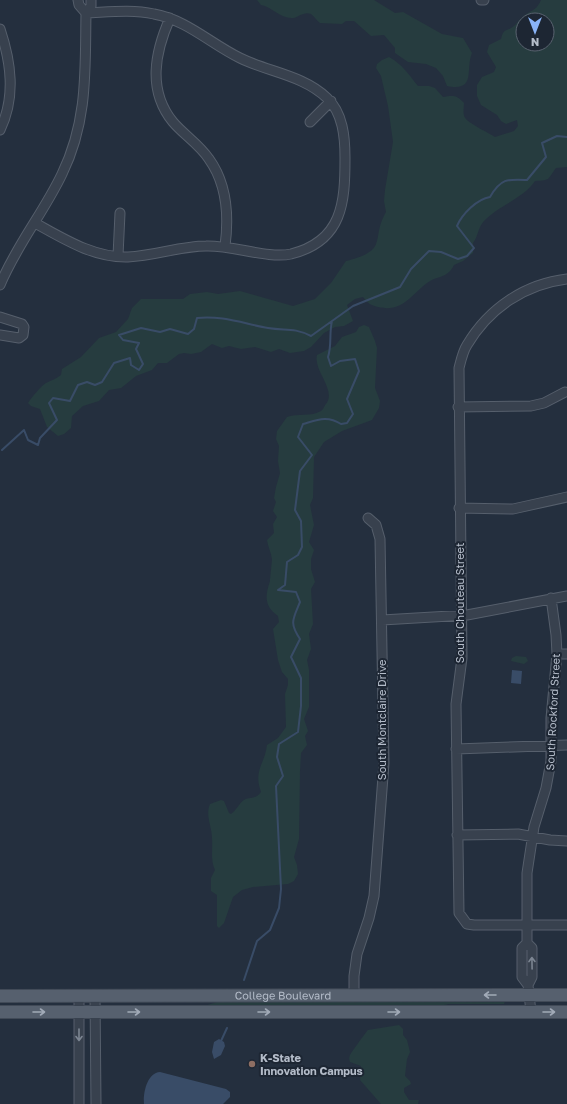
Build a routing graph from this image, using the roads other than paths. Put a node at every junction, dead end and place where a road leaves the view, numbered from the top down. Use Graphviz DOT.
graph roads {
  1 [pos="78,0"];
  2 [pos="92,0"];
  3 [pos="481,0"];
  4 [pos="484,0"];
  5 [pos="86,13"];
  6 [pos="170,18"];
  7 [pos="0,29"];
  8 [pos="331,101"];
  9 [pos="310,122"];
  10 [pos="0,130"];
  11 [pos="120,213"];
  12 [pos="35,223"];
  13 [pos="225,246"];
  14 [pos="118,256"];
  15 [pos="567,279"];
  16 [pos="0,285"];
  17 [pos="0,317"];
  18 [pos="0,335"];
  19 [pos="565,392"];
  20 [pos="458,407"];
  21 [pos="567,497"];
  22 [pos="459,508"];
  23 [pos="368,518"];
  24 [pos="567,596"];
  25 [pos="551,598"];
  26 [pos="462,615"];
  27 [pos="382,620"];
  28 [pos="556,654"];
  29 [pos="567,654"];
  30 [pos="551,745"];
  31 [pos="567,745"];
  32 [pos="456,749"];
  33 [pos="457,835"];
  34 [pos="533,837"];
  35 [pos="567,841"];
  36 [pos="526,925"];
  37 [pos="567,925"];
  38 [pos="528,990"];
  39 [pos="567,995"];
  40 [pos="0,996"];
  41 [pos="79,996"];
  42 [pos="94,996"];
  43 [pos="354,996"];
  44 [pos="0,1012"];
  45 [pos="79,1012"];
  46 [pos="95,1012"];
  47 [pos="531,1012"];
  48 [pos="567,1012"];
  49 [pos="79,1104"];
  50 [pos="96,1104"];
  1 -- 5 [label="street"];
  2 -- 5 [label="street"];
  3 -- 4 [label="street"];
  5 -- 6 [label="street"];
  5 -- 12 [label="street"];
  6 -- 8 [label="street"];
  6 -- 13 [label="street"];
  7 -- 10 [label="street"];
  8 -- 9 [label="street"];
  8 -- 13 [label="street"];
  11 -- 14 [label="street"];
  12 -- 14 [label="street"];
  12 -- 16 [label="street"];
  13 -- 14 [label="street"];
  15 -- 20 [label="street, South Chouteau Street"];
  17 -- 18 [label="street"];
  19 -- 20 [label="street"];
  20 -- 22 [label="street, South Chouteau Street"];
  21 -- 22 [label="street"];
  22 -- 26 [label="street, South Chouteau Street"];
  23 -- 27 [label="street, South Montclaire Drive"];
  24 -- 25 [label="street"];
  25 -- 26 [label="street"];
  25 -- 28 [label="street, South Rockford Street"];
  26 -- 27 [label="street"];
  26 -- 32 [label="street, South Chouteau Street"];
  27 -- 43 [label="street, South Montclaire Drive"];
  28 -- 29 [label="street"];
  28 -- 30 [label="street, South Rockford Street"];
  30 -- 31 [label="street"];
  30 -- 32 [label="street"];
  30 -- 34 [label="street, South Rockford Street"];
  32 -- 33 [label="street, South Chouteau Street"];
  33 -- 34 [label="street"];
  33 -- 36 [label="street, South Chouteau Street"];
  34 -- 35 [label="street"];
  34 -- 36 [label="street, South Rockford Street"];
  36 -- 37 [label="street"];
  36 -- 38 [label="street, South Rockford Street"];
  38 -- 39 [label="main road, College Boulevard"];
  38 -- 43 [label="main road, College Boulevard, one-way"];
  38 -- 47 [label="street, South Rockford Street"];
  40 -- 41 [label="main road, College Boulevard"];
  41 -- 42 [label="main road, College Boulevard"];
  41 -- 45 [label="street"];
  42 -- 43 [label="main road, College Boulevard"];
  42 -- 46 [label="street"];
  44 -- 45 [label="main road, College Boulevard, one-way"];
  45 -- 46 [label="main road, College Boulevard"];
  45 -- 49 [label="street, one-way"];
  46 -- 47 [label="main road, College Boulevard, one-way"];
  46 -- 50 [label="street"];
  47 -- 48 [label="main road, College Boulevard, one-way"];
}
